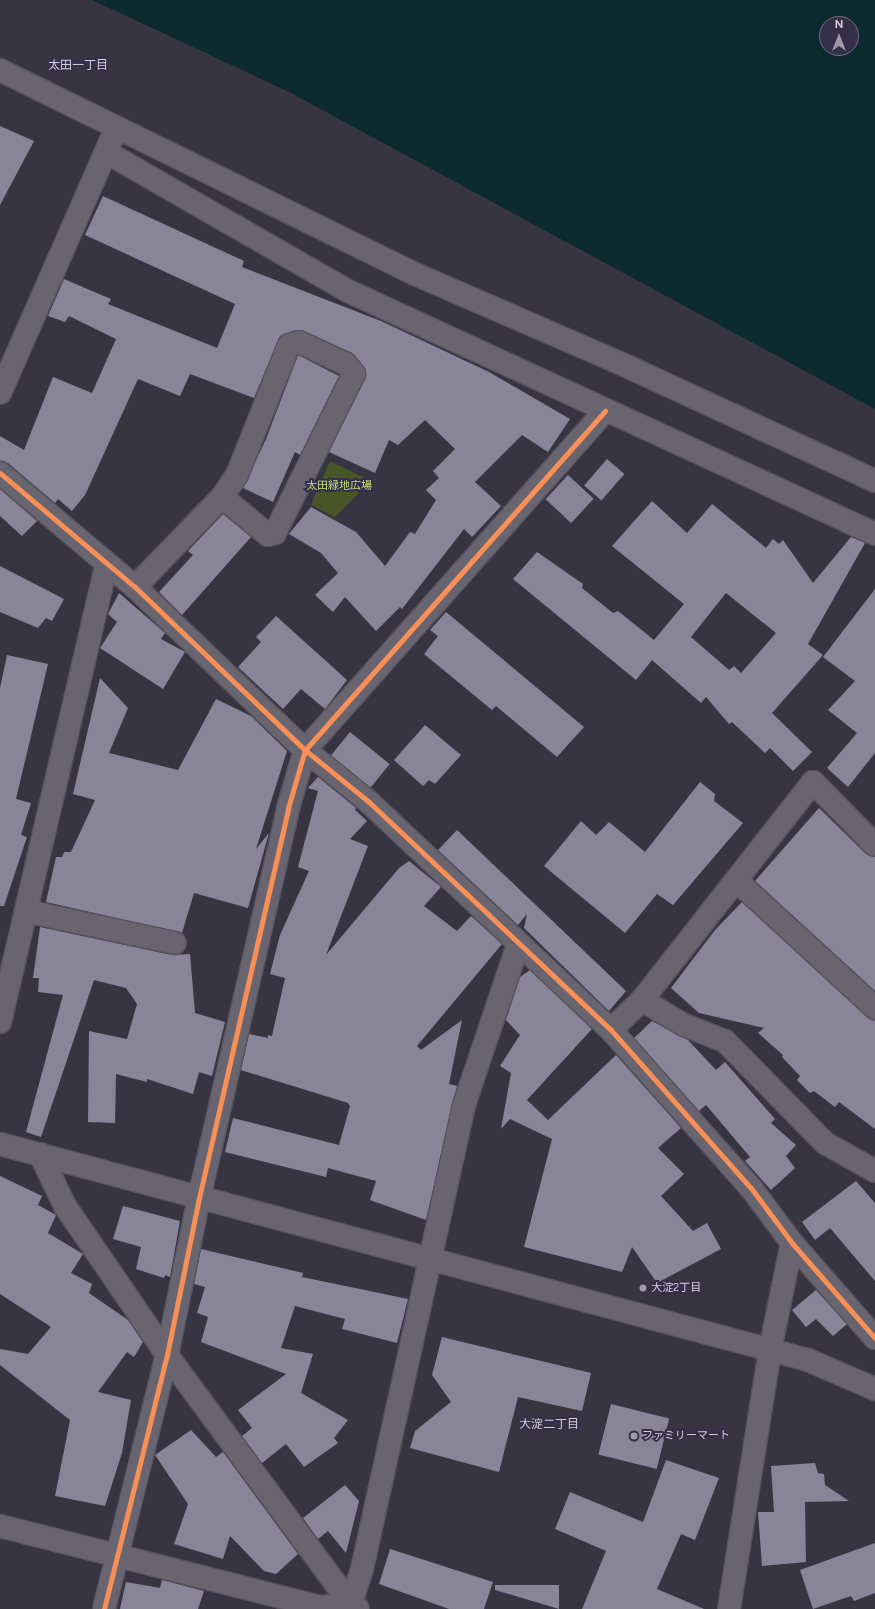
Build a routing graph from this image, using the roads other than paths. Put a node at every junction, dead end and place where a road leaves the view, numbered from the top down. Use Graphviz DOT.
graph roads {
  1 [pos="0,70"];
  2 [pos="115,127"];
  3 [pos="106,152"];
  4 [pos="0,394"];
  5 [pos="605,411"];
  6 [pos="0,473"];
  7 [pos="875,481"];
  8 [pos="222,497"];
  9 [pos="875,534"];
  10 [pos="107,564"];
  11 [pos="134,587"];
  12 [pos="305,750"];
  13 [pos="875,845"];
  14 [pos="737,881"];
  15 [pos="26,911"];
  16 [pos="175,943"];
  17 [pos="518,945"];
  18 [pos="642,1000"];
  19 [pos="875,1008"];
  20 [pos="0,1022"];
  21 [pos="611,1030"];
  22 [pos="0,1144"];
  23 [pos="40,1154"];
  24 [pos="875,1171"];
  25 [pos="198,1198"];
  26 [pos="792,1243"];
  27 [pos="431,1261"];
  28 [pos="875,1338"];
  29 [pos="770,1350"];
  30 [pos="167,1355"];
  31 [pos="875,1389"];
  32 [pos="0,1526"];
  33 [pos="115,1558"];
  34 [pos="353,1608"];
  35 [pos="104,1609"];
  36 [pos="729,1609"];
  1 -- 2 [label="street"];
  2 -- 3 [label="street"];
  2 -- 7 [label="street"];
  3 -- 4 [label="street"];
  3 -- 5 [label="street"];
  5 -- 9 [label="street"];
  5 -- 12 [label="street"];
  6 -- 10 [label="street"];
  8 -- 8 [label="street"];
  8 -- 11 [label="street"];
  10 -- 11 [label="street"];
  10 -- 15 [label="street"];
  11 -- 12 [label="street"];
  12 -- 17 [label="street"];
  12 -- 25 [label="street"];
  13 -- 14 [label="street"];
  14 -- 18 [label="street"];
  14 -- 19 [label="street"];
  15 -- 16 [label="street"];
  15 -- 20 [label="street"];
  17 -- 21 [label="street"];
  17 -- 27 [label="street"];
  18 -- 21 [label="street"];
  18 -- 24 [label="street"];
  21 -- 26 [label="street"];
  22 -- 23 [label="street"];
  23 -- 25 [label="street"];
  23 -- 30 [label="street"];
  25 -- 27 [label="street"];
  25 -- 30 [label="street"];
  26 -- 28 [label="street"];
  26 -- 29 [label="street"];
  27 -- 29 [label="street"];
  27 -- 34 [label="street"];
  29 -- 31 [label="street"];
  29 -- 36 [label="street"];
  30 -- 33 [label="street"];
  30 -- 34 [label="street"];
  32 -- 33 [label="street"];
  33 -- 34 [label="street"];
  33 -- 35 [label="street"];
}
